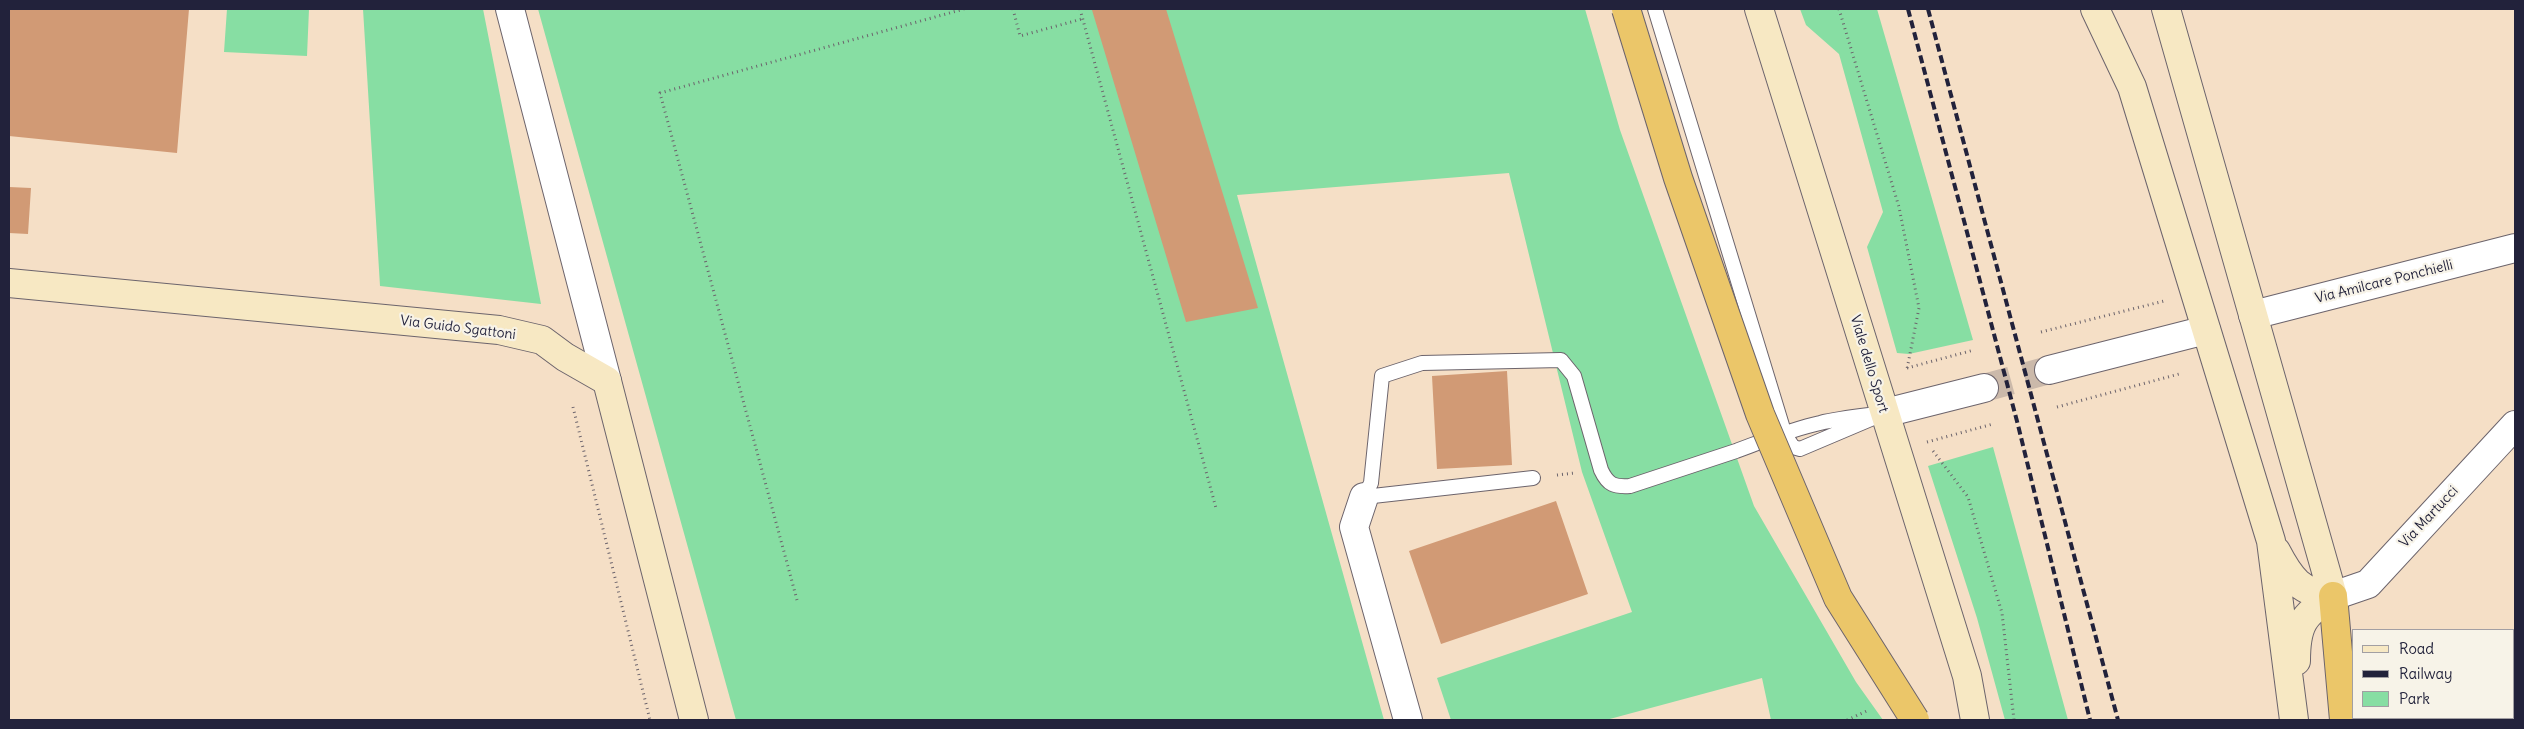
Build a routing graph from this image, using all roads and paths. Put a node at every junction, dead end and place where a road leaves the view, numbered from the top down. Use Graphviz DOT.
graph roads {
  1 [pos="510,9"];
  2 [pos="964,9"];
  3 [pos="1013,9"];
  4 [pos="1080,9"];
  5 [pos="1626,9"];
  6 [pos="1655,9"];
  7 [pos="1759,9"];
  8 [pos="1839,9"];
  9 [pos="2095,9"];
  10 [pos="2166,9"];
  11 [pos="1082,20"];
  12 [pos="2515,248"];
  13 [pos="9,283"];
  14 [pos="2164,301"];
  15 [pos="2253,316"];
  16 [pos="2206,330"];
  17 [pos="2042,332"];
  18 [pos="1974,350"];
  19 [pos="1907,368"];
  20 [pos="2049,370"];
  21 [pos="2179,374"];
  22 [pos="607,381"];
  23 [pos="1984,388"];
  24 [pos="1916,405"];
  25 [pos="573,407"];
  26 [pos="2057,407"];
  27 [pos="1885,413"];
  28 [pos="1993,424"];
  29 [pos="2515,424"];
  30 [pos="1785,435"];
  31 [pos="1926,442"];
  32 [pos="1601,470"];
  33 [pos="1533,478"];
  34 [pos="1364,497"];
  35 [pos="1216,508"];
  36 [pos="2271,541"];
  37 [pos="2333,596"];
  38 [pos="798,600"];
  39 [pos="1874,708"];
  40 [pos="650,720"];
  41 [pos="694,720"];
  42 [pos="1408,720"];
  43 [pos="1847,720"];
  44 [pos="1915,720"];
  45 [pos="1975,720"];
  46 [pos="2014,720"];
  47 [pos="2295,720"];
  48 [pos="2344,720"];
  1 -- 22 [label="street"];
  2 -- 38 [label="path"];
  3 -- 11 [label="path"];
  4 -- 11 [label="path"];
  5 -- 44 [label="highway, bridge"];
  6 -- 30 [label="lane"];
  7 -- 27 [label="street, Viale dello Sport"];
  8 -- 19 [label="path"];
  9 -- 16 [label="street"];
  10 -- 15 [label="street"];
  11 -- 35 [label="path"];
  12 -- 15 [label="street, Via Amilcare Ponchielli"];
  13 -- 22 [label="street, Via Guido Sgattoni"];
  14 -- 17 [label="path"];
  15 -- 37 [label="street"];
  16 -- 20 [label="street"];
  16 -- 36 [label="street"];
  18 -- 19 [label="path"];
  19 -- 24 [label="path"];
  21 -- 26 [label="path"];
  22 -- 41 [label="street"];
  23 -- 24 [label="street"];
  24 -- 27 [label="street"];
  24 -- 31 [label="path"];
  25 -- 40 [label="path"];
  27 -- 30 [label="lane"];
  27 -- 45 [label="street, Viale dello Sport"];
  28 -- 31 [label="path"];
  29 -- 37 [label="street, Via Martucci"];
  30 -- 32 [label="lane"];
  31 -- 46 [label="path"];
  32 -- 33 [label="path"];
  32 -- 34 [label="lane"];
  33 -- 34 [label="lane"];
  34 -- 42 [label="street"];
  36 -- 37 [label="street"];
  36 -- 47 [label="street"];
  37 -- 47 [label="street"];
  37 -- 48 [label="highway"];
  39 -- 43 [label="path"];
}
